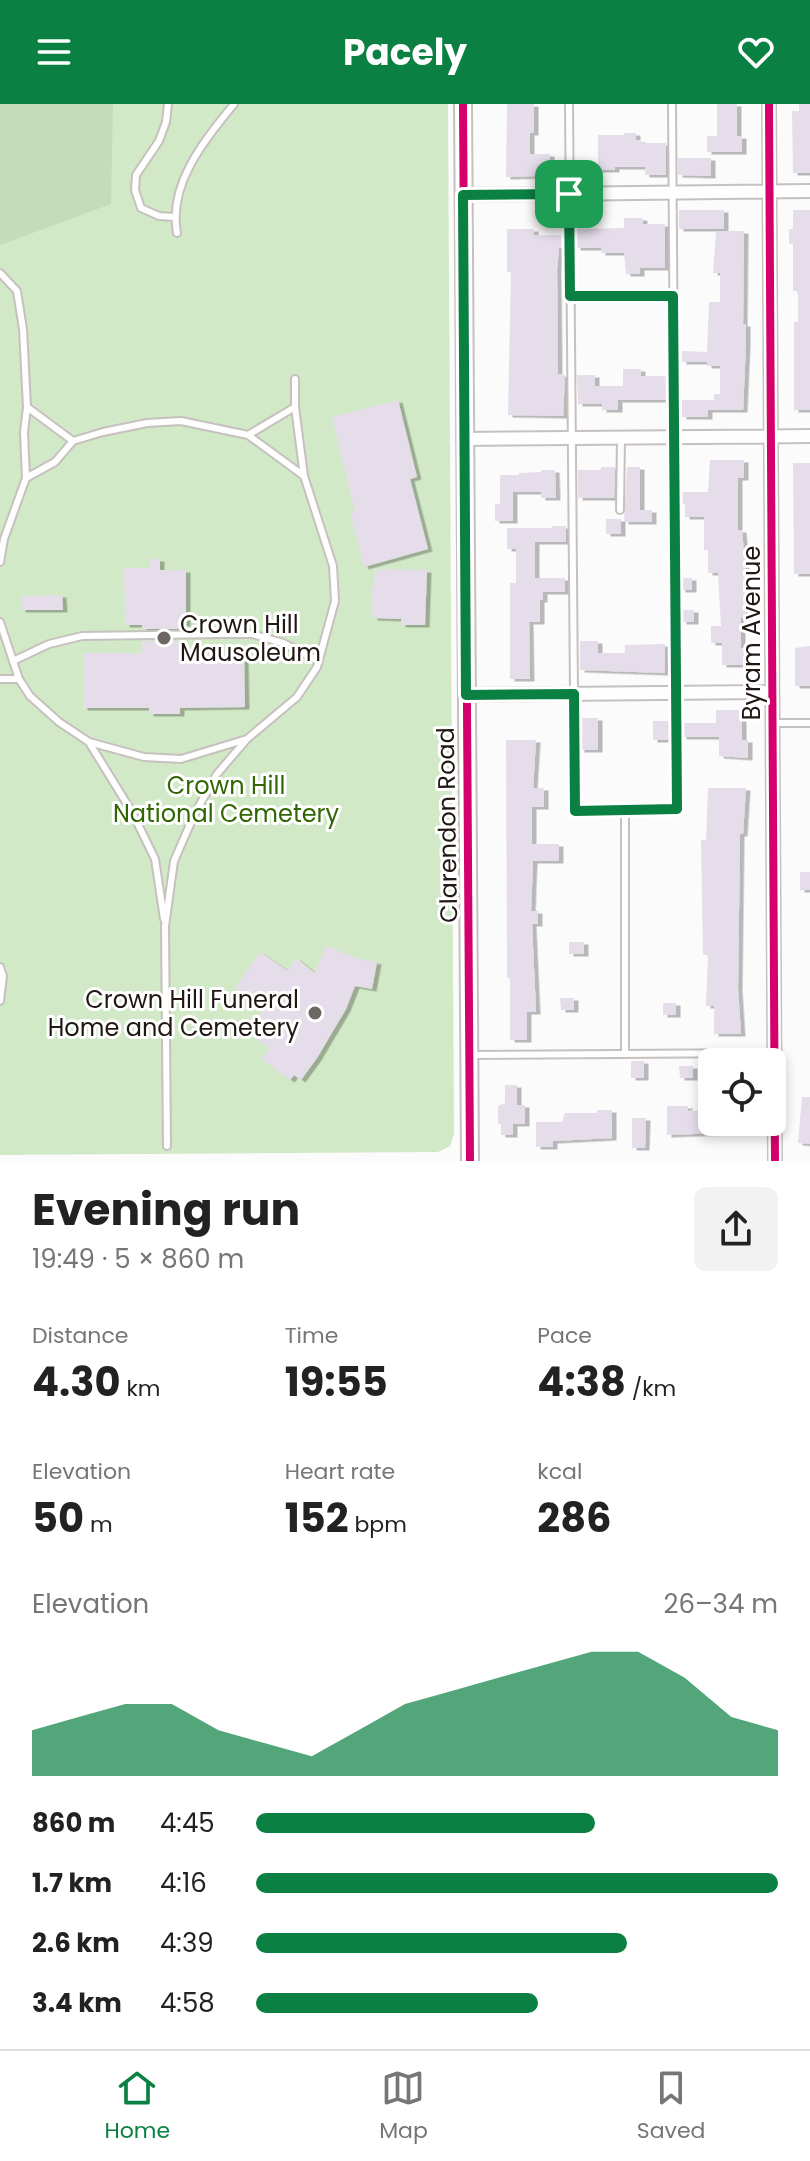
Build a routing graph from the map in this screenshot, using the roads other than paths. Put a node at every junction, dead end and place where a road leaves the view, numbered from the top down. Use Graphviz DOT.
graph roads {
  1 [pos="168,104"];
  2 [pos="234,104"];
  3 [pos="463,104"];
  4 [pos="569,104"];
  5 [pos="672,104"];
  6 [pos="769,104"];
  7 [pos="769,191"];
  8 [pos="810,191"];
  9 [pos="673,193"];
  10 [pos="569,194"];
  11 [pos="463,195"];
  12 [pos="174,217"];
  13 [pos="177,233"];
  14 [pos="0,273"];
  15 [pos="570,296"];
  16 [pos="673,296"];
  17 [pos="295,379"];
  18 [pos="27,407"];
  19 [pos="295,407"];
  20 [pos="248,435"];
  21 [pos="770,436"];
  22 [pos="810,436"];
  23 [pos="674,437"];
  24 [pos="571,438"];
  25 [pos="621,438"];
  26 [pos="463,439"];
  27 [pos="73,441"];
  28 [pos="304,476"];
  29 [pos="26,478"];
  30 [pos="620,510"];
  31 [pos="0,562"];
  32 [pos="0,622"];
  33 [pos="13,661"];
  34 [pos="319,661"];
  35 [pos="19,679"];
  36 [pos="0,680"];
  37 [pos="772,692"];
  38 [pos="676,693"];
  39 [pos="574,694"];
  40 [pos="466,695"];
  41 [pos="772,723"];
  42 [pos="810,723"];
  43 [pos="247,739"];
  44 [pos="89,742"];
  45 [pos="625,811"];
  46 [pos="165,926"];
  47 [pos="0,967"];
  48 [pos="0,1001"];
  49 [pos="773,1048"];
  50 [pos="625,1054"];
  51 [pos="698,1054"];
  52 [pos="469,1055"];
  53 [pos="775,1136"];
  54 [pos="167,1146"];
  55 [pos="470,1161"];
  56 [pos="775,1161"];
  1 -- 12 [label="lane"];
  2 -- 12 [label="lane"];
  3 -- 11 [label="street, Clarendon Road"];
  4 -- 10 [label="lane"];
  5 -- 9 [label="lane"];
  6 -- 7 [label="street, Byram Avenue"];
  7 -- 8 [label="street"];
  7 -- 9 [label="street"];
  7 -- 21 [label="street, Byram Avenue"];
  9 -- 10 [label="street"];
  9 -- 16 [label="lane"];
  10 -- 11 [label="street"];
  10 -- 15 [label="lane"];
  11 -- 26 [label="street, Clarendon Road"];
  12 -- 13 [label="lane"];
  14 -- 18 [label="lane"];
  15 -- 16 [label="lane"];
  15 -- 24 [label="lane"];
  16 -- 23 [label="lane"];
  17 -- 19 [label="lane"];
  18 -- 27 [label="lane"];
  18 -- 29 [label="lane"];
  19 -- 20 [label="lane"];
  19 -- 28 [label="lane"];
  20 -- 27 [label="lane"];
  20 -- 28 [label="lane"];
  21 -- 22 [label="street"];
  21 -- 23 [label="street"];
  21 -- 37 [label="street, Byram Avenue"];
  23 -- 25 [label="street"];
  23 -- 38 [label="lane"];
  24 -- 25 [label="street"];
  24 -- 26 [label="street"];
  24 -- 39 [label="lane"];
  25 -- 30 [label="lane"];
  26 -- 40 [label="street, Clarendon Road"];
  27 -- 29 [label="lane"];
  28 -- 34 [label="lane"];
  29 -- 31 [label="lane"];
  32 -- 33 [label="lane"];
  33 -- 34 [label="lane"];
  33 -- 35 [label="lane"];
  34 -- 43 [label="lane"];
  35 -- 36 [label="lane"];
  35 -- 44 [label="lane"];
  37 -- 38 [label="street"];
  37 -- 41 [label="street, Byram Avenue"];
  38 -- 39 [label="street"];
  38 -- 45 [label="lane"];
  39 -- 40 [label="street"];
  39 -- 45 [label="lane"];
  40 -- 52 [label="street, Clarendon Road"];
  41 -- 42 [label="lane"];
  41 -- 49 [label="street, Byram Avenue"];
  43 -- 44 [label="lane"];
  43 -- 46 [label="lane"];
  44 -- 46 [label="lane"];
  45 -- 50 [label="lane"];
  46 -- 54 [label="lane"];
  47 -- 48 [label="lane"];
  50 -- 51 [label="lane"];
  50 -- 52 [label="lane"];
  52 -- 55 [label="street, Clarendon Road"];
  53 -- 56 [label="street, Byram Avenue"];
}
